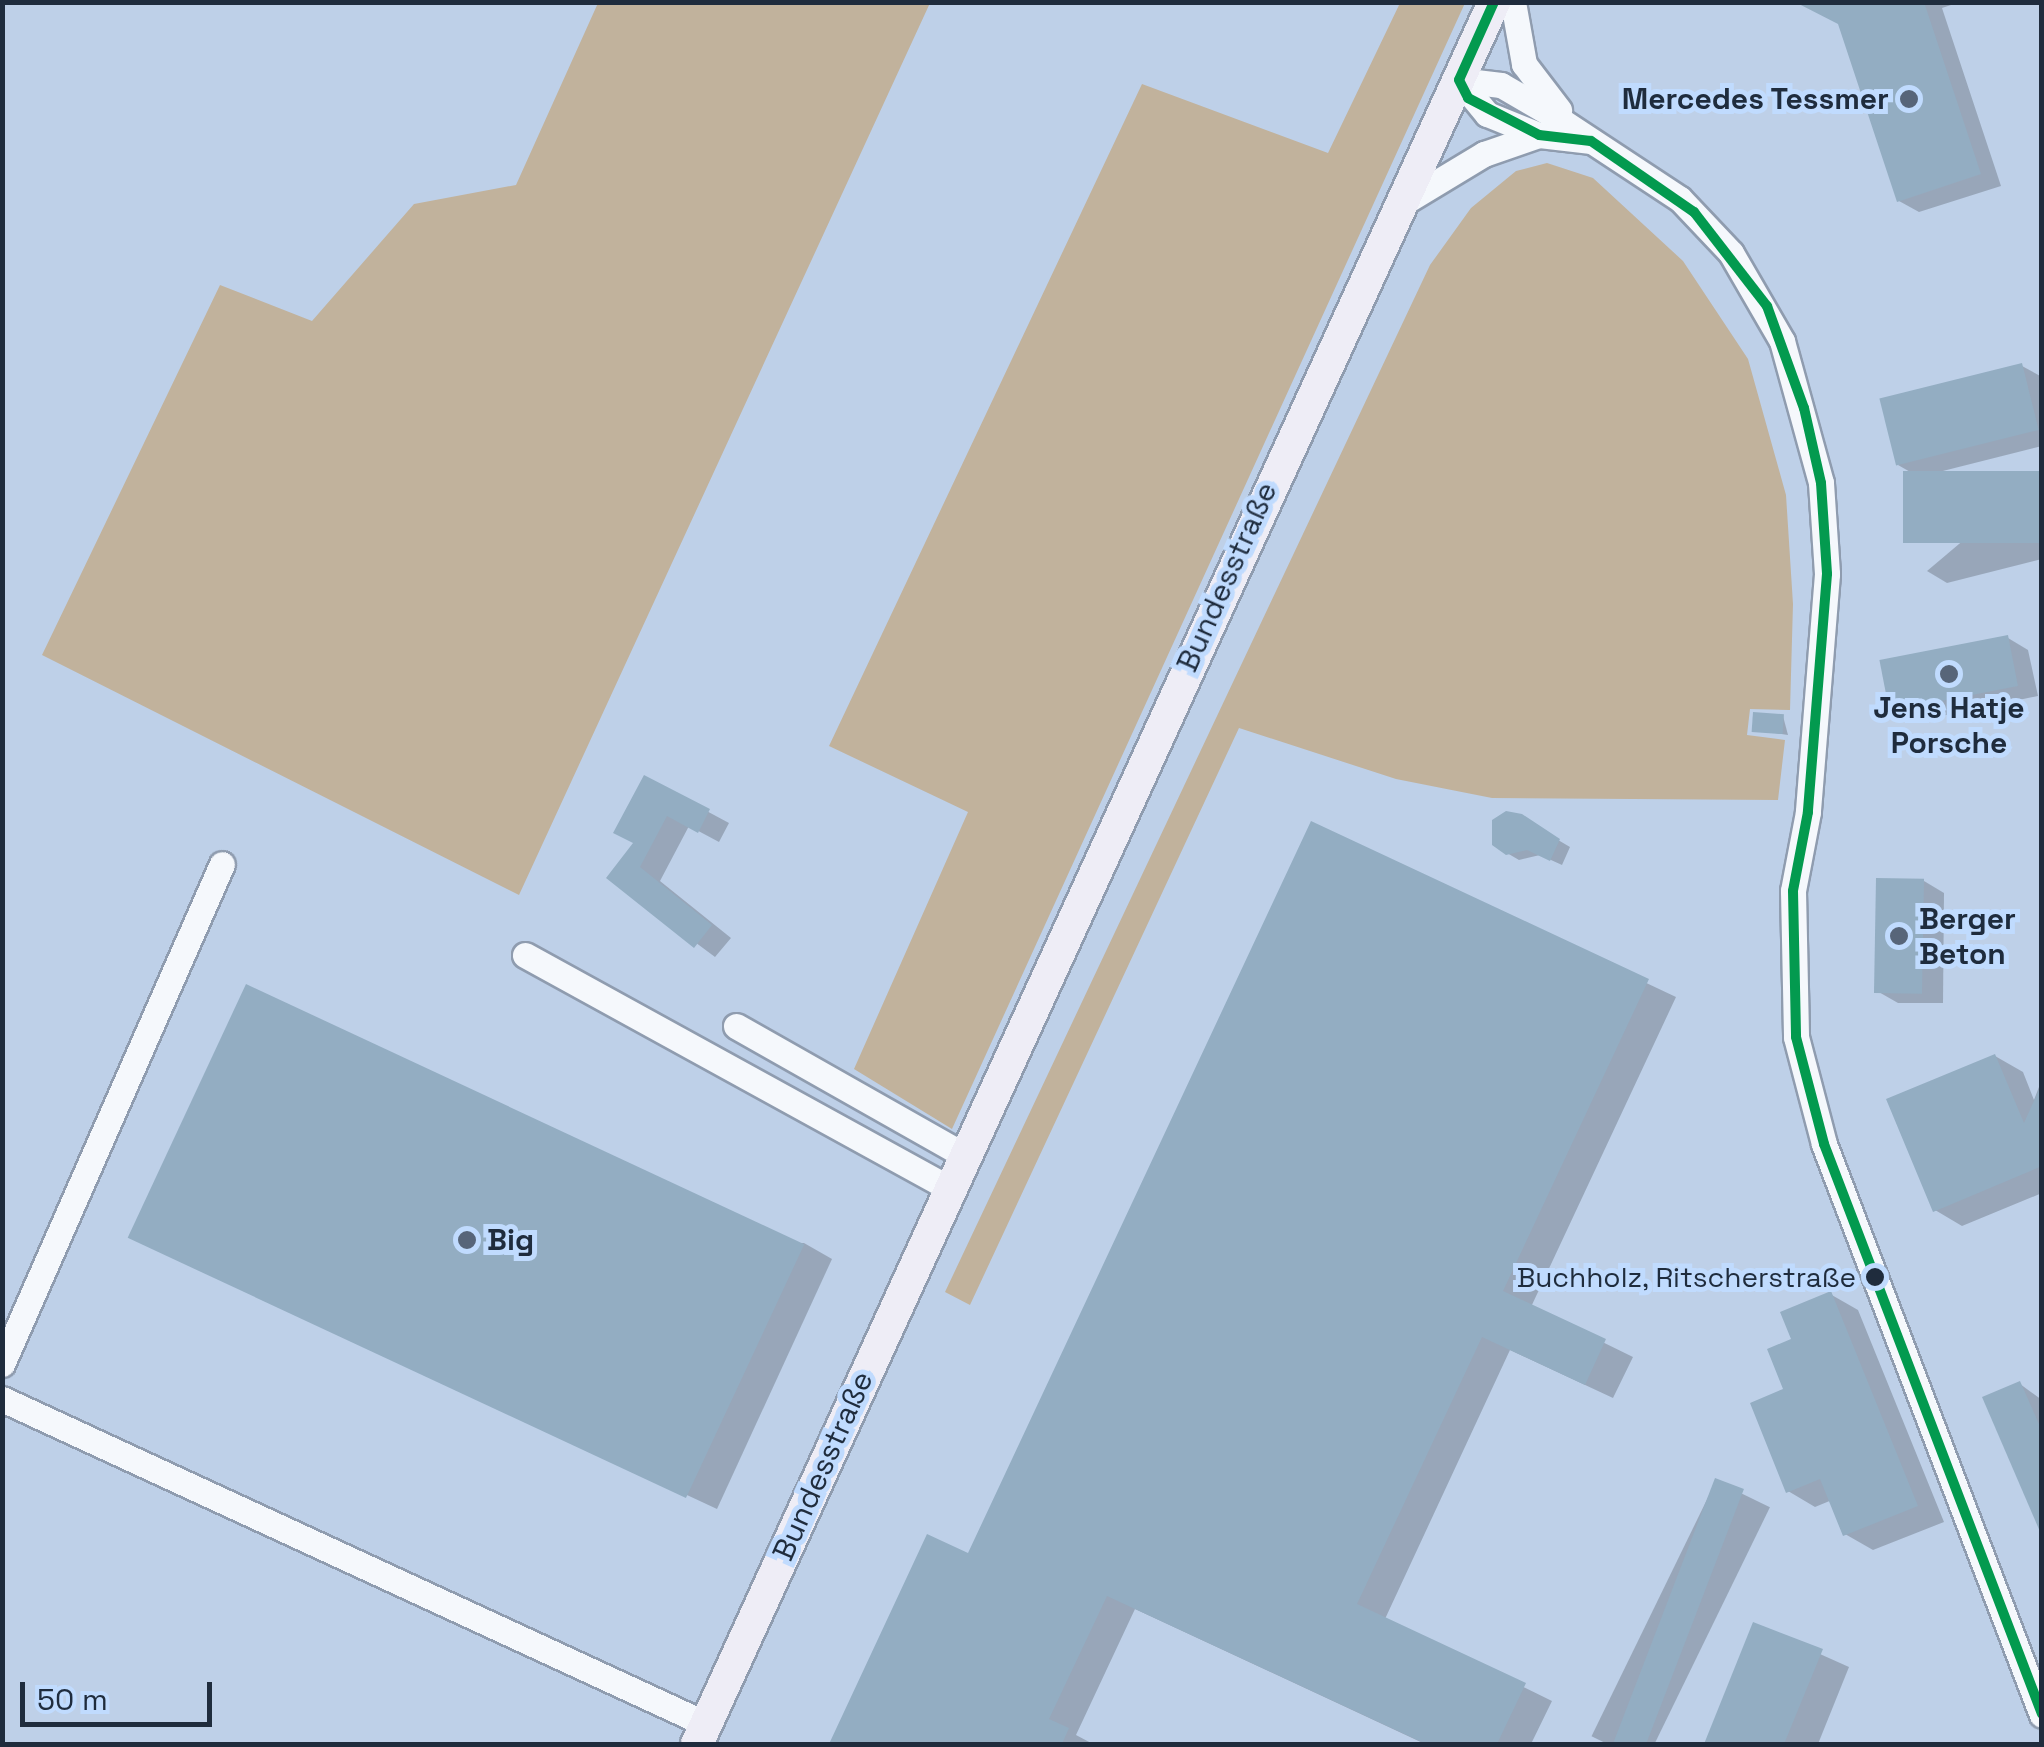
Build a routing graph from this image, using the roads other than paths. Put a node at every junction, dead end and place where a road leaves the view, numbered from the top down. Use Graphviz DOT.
graph roads {
  1 [pos="1494,2"];
  2 [pos="1513,2"];
  3 [pos="1459,80"];
  4 [pos="1539,136"];
  5 [pos="1591,141"];
  6 [pos="1402,204"];
  7 [pos="222,864"];
  8 [pos="525,955"];
  9 [pos="736,1026"];
  10 [pos="964,1155"];
  11 [pos="949,1188"];
  12 [pos="2,1364"];
  13 [pos="2,1399"];
  14 [pos="2042,1714"];
  15 [pos="702,1734"];
  1 -- 3 [label="main road, Bundesstraße"];
  2 -- 5 [label="street"];
  3 -- 4 [label="street"];
  3 -- 5 [label="street"];
  3 -- 6 [label="main road, Bundesstraße"];
  4 -- 5 [label="street"];
  4 -- 6 [label="street"];
  5 -- 14 [label="street"];
  6 -- 10 [label="main road, Bundesstraße"];
  7 -- 12 [label="street"];
  8 -- 11 [label="street"];
  9 -- 10 [label="street"];
  10 -- 11 [label="main road, Bundesstraße"];
  11 -- 15 [label="main road, Bundesstraße"];
  13 -- 15 [label="street"];
}
